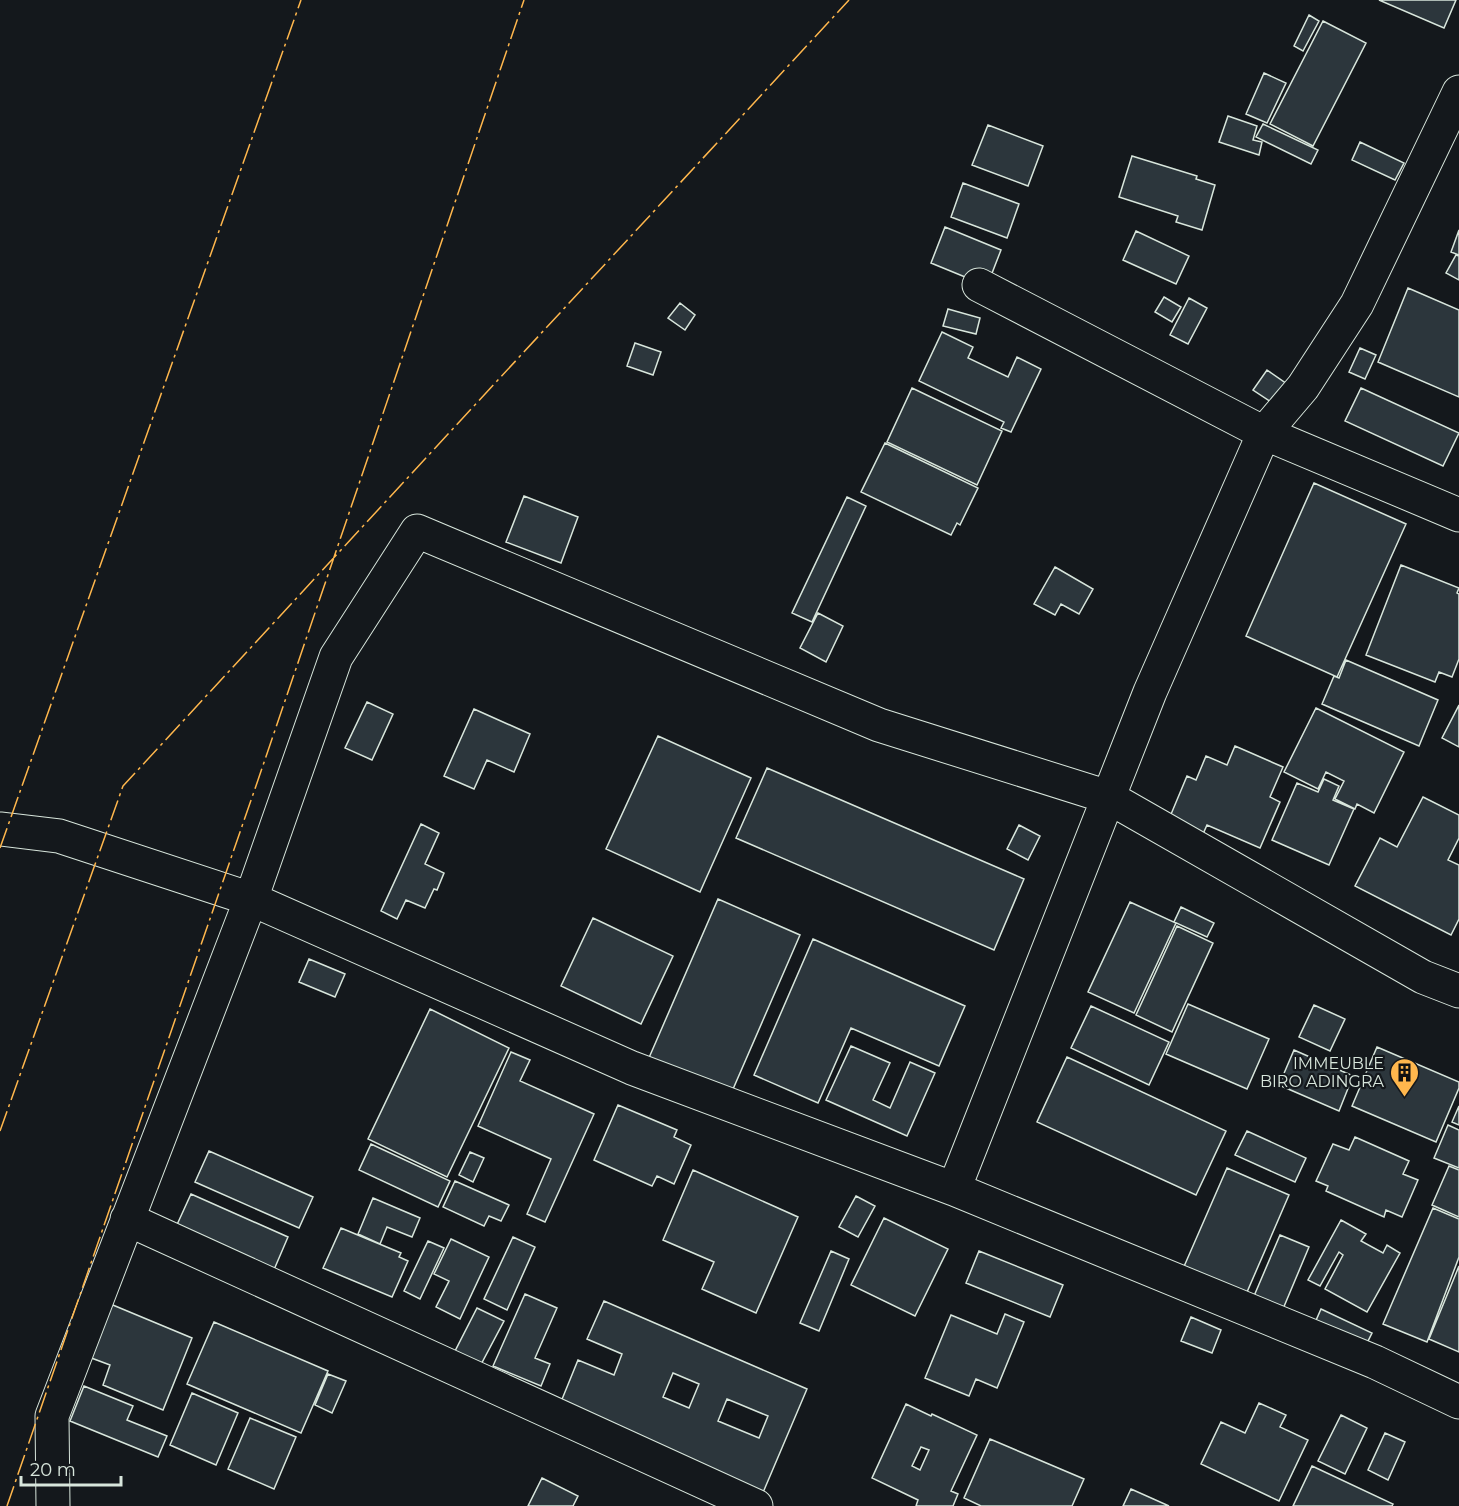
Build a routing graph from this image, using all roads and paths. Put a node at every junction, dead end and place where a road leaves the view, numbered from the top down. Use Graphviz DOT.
graph roads {
  1 [pos="1459,92"];
  2 [pos="979,285"];
  3 [pos="1264,433"];
  4 [pos="1459,515"];
  5 [pos="1108,797"];
  6 [pos="0,829"];
  7 [pos="251,899"];
  8 [pos="1459,991"];
  9 [pos="954,1189"];
  10 [pos="127,1219"];
  11 [pos="1459,1402"];
  12 [pos="53,1506"];
  13 [pos="756,1506"];
  1 -- 3 [label="street"];
  2 -- 3 [label="street"];
  3 -- 4 [label="street"];
  3 -- 5 [label="street"];
  5 -- 7 [label="street"];
  5 -- 8 [label="street"];
  5 -- 9 [label="street"];
  6 -- 7 [label="street"];
  7 -- 9 [label="street"];
  7 -- 10 [label="street"];
  9 -- 11 [label="street"];
  10 -- 12 [label="street"];
  10 -- 13 [label="street"];
}
